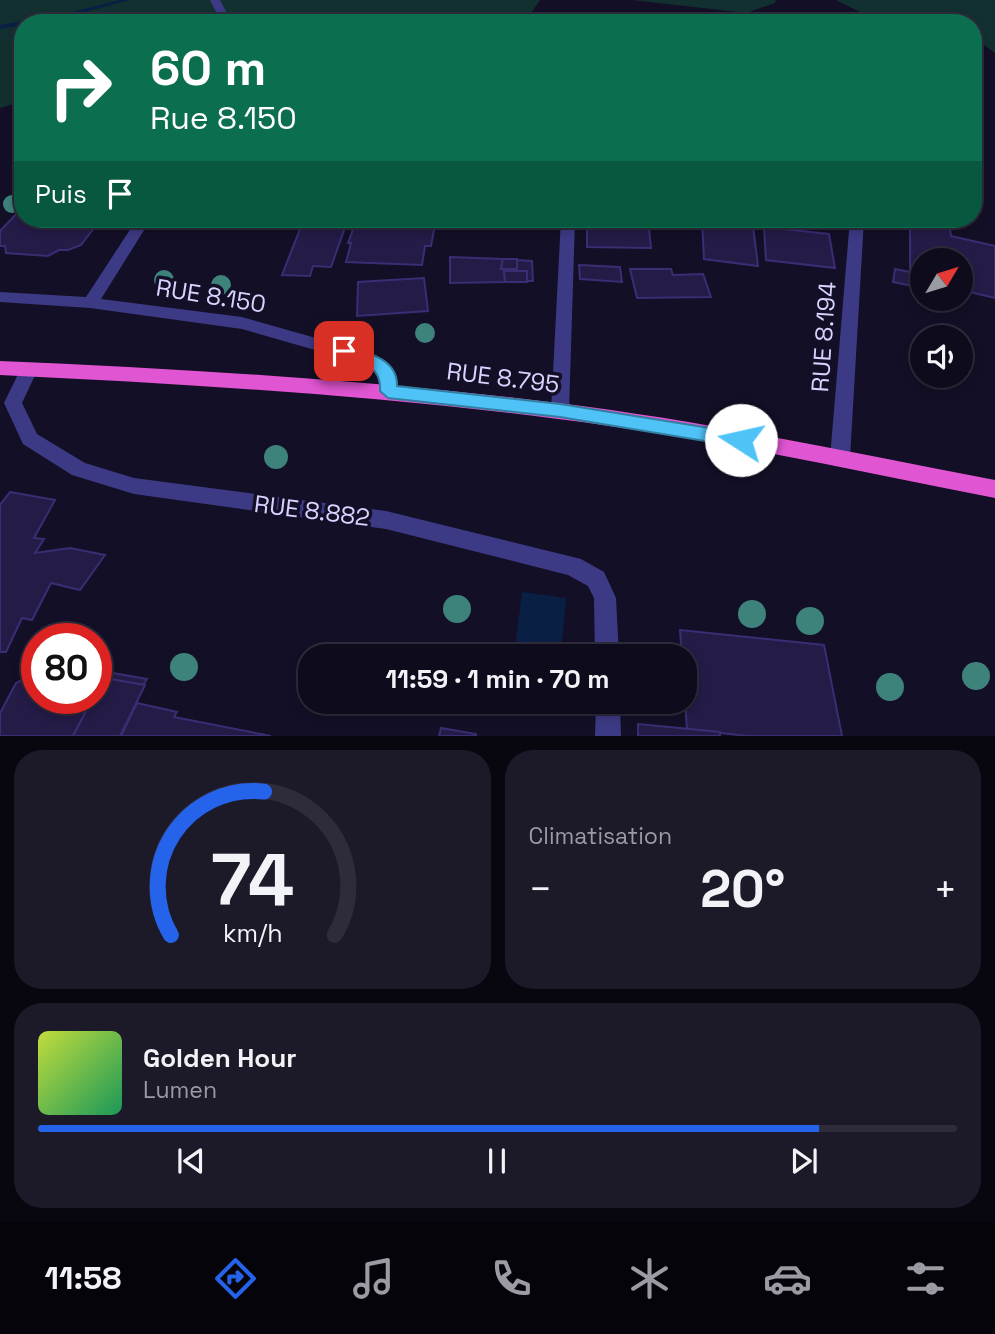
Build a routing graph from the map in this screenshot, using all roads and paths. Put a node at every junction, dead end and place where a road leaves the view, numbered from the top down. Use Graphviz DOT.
graph roads {
  1 [pos="138,228"];
  2 [pos="568,228"];
  3 [pos="856,228"];
  4 [pos="0,297"];
  5 [pos="90,303"];
  6 [pos="0,369"];
  7 [pos="29,369"];
  8 [pos="388,391"];
  9 [pos="560,411"];
  10 [pos="840,458"];
  11 [pos="995,489"];
  12 [pos="607,644"];
  13 [pos="608,714"];
  14 [pos="608,736"];
  1 -- 5 [label="street"];
  2 -- 9 [label="street"];
  3 -- 10 [label="street, RUE 8.194"];
  4 -- 5 [label="street, RUE 8.150"];
  5 -- 8 [label="street, RUE 8.150"];
  6 -- 7 [label="highway, RUE 8.795"];
  7 -- 8 [label="highway, RUE 8.795"];
  7 -- 12 [label="street, RUE 8.882"];
  8 -- 9 [label="highway, RUE 8.795"];
  9 -- 10 [label="highway, RUE 8.795"];
  10 -- 11 [label="highway, RUE 8.795"];
  13 -- 14 [label="street"];
}
